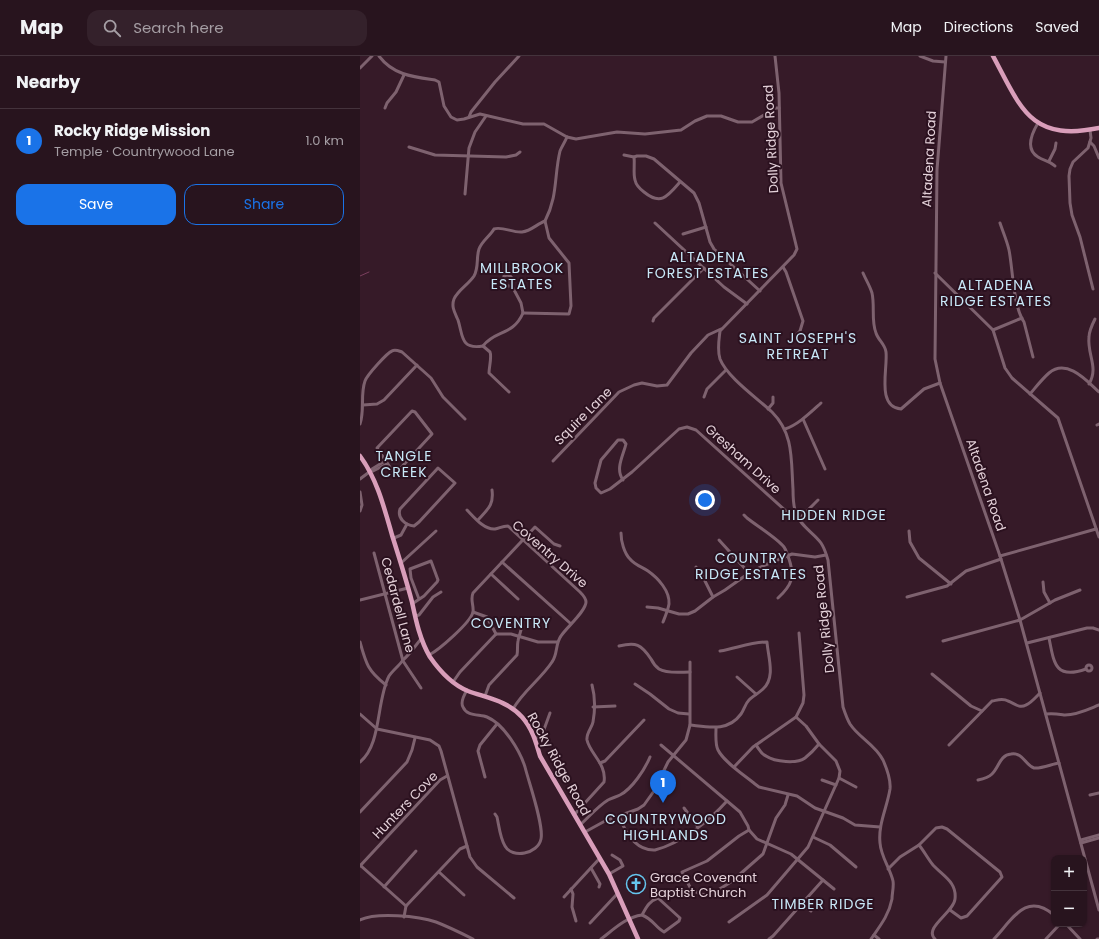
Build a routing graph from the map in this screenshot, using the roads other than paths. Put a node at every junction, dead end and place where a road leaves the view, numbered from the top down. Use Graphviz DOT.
graph roads {
  1 [pos="372,56"];
  2 [pos="379,56"];
  3 [pos="519,56"];
  4 [pos="775,56"];
  5 [pos="920,56"];
  6 [pos="946,56"];
  7 [pos="993,56"];
  8 [pos="945,62"];
  9 [pos="360,68"];
  10 [pos="404,75"];
  11 [pos="385,108"];
  12 [pos="779,108"];
  13 [pos="486,116"];
  14 [pos="469,117"];
  15 [pos="1038,123"];
  16 [pos="1099,128"];
  17 [pos="1090,130"];
  18 [pos="567,137"];
  19 [pos="1090,142"];
  20 [pos="1056,143"];
  21 [pos="408,147"];
  22 [pos="520,152"];
  23 [pos="624,155"];
  24 [pos="469,156"];
  25 [pos="634,157"];
  26 [pos="1099,158"];
  27 [pos="1049,161"];
  28 [pos="1055,166"];
  29 [pos="680,182"];
  30 [pos="465,194"];
  31 [pos="545,221"];
  32 [pos="655,223"];
  33 [pos="1000,223"];
  34 [pos="706,227"];
  35 [pos="683,234"];
  36 [pos="783,267"];
  37 [pos="704,268"];
  38 [pos="863,273"];
  39 [pos="935,273"];
  40 [pos="512,286"];
  41 [pos="1093,289"];
  42 [pos="760,291"];
  43 [pos="746,304"];
  44 [pos="523,313"];
  45 [pos="1022,318"];
  46 [pos="1095,319"];
  47 [pos="653,321"];
  48 [pos="722,329"];
  49 [pos="993,330"];
  50 [pos="792,340"];
  51 [pos="483,346"];
  52 [pos="1033,357"];
  53 [pos="417,365"];
  54 [pos="726,370"];
  55 [pos="940,383"];
  56 [pos="1089,384"];
  57 [pos="361,391"];
  58 [pos="508,392"];
  59 [pos="1099,392"];
  60 [pos="1030,394"];
  61 [pos="704,397"];
  62 [pos="773,397"];
  63 [pos="821,403"];
  64 [pos="363,405"];
  65 [pos="768,409"];
  66 [pos="465,419"];
  67 [pos="803,419"];
  68 [pos="360,424"];
  69 [pos="785,428"];
  70 [pos="360,456"];
  71 [pos="553,461"];
  72 [pos="386,462"];
  73 [pos="825,469"];
  74 [pos="371,471"];
  75 [pos="360,478"];
  76 [pos="623,480"];
  77 [pos="492,490"];
  78 [pos="360,492"];
  79 [pos="818,500"];
  80 [pos="467,510"];
  81 [pos="360,511"];
  82 [pos="744,515"];
  83 [pos="796,515"];
  84 [pos="799,519"];
  85 [pos="478,520"];
  86 [pos="407,524"];
  87 [pos="1096,529"];
  88 [pos="436,531"];
  89 [pos="909,531"];
  90 [pos="621,533"];
  91 [pos="1099,537"];
  92 [pos="394,538"];
  93 [pos="522,540"];
  94 [pos="719,540"];
  95 [pos="560,546"];
  96 [pos="374,553"];
  97 [pos="826,555"];
  98 [pos="788,556"];
  99 [pos="1001,558"];
  100 [pos="502,562"];
  101 [pos="401,563"];
  102 [pos="696,567"];
  103 [pos="749,573"];
  104 [pos="491,574"];
  105 [pos="1043,582"];
  106 [pos="951,584"];
  107 [pos="408,588"];
  108 [pos="1080,590"];
  109 [pos="441,592"];
  110 [pos="384,594"];
  111 [pos="713,597"];
  112 [pos="907,597"];
  113 [pos="778,598"];
  114 [pos="419,599"];
  115 [pos="518,599"];
  116 [pos="360,600"];
  117 [pos="1050,603"];
  118 [pos="412,604"];
  119 [pos="646,607"];
  120 [pos="667,611"];
  121 [pos="473,612"];
  122 [pos="415,616"];
  123 [pos="521,620"];
  124 [pos="1020,620"];
  125 [pos="663,622"];
  126 [pos="570,623"];
  127 [pos="1099,630"];
  128 [pos="799,633"];
  129 [pos="496,634"];
  130 [pos="519,637"];
  131 [pos="1049,638"];
  132 [pos="421,639"];
  133 [pos="943,641"];
  134 [pos="360,642"];
  135 [pos="557,642"];
  136 [pos="1027,643"];
  137 [pos="619,646"];
  138 [pos="720,651"];
  139 [pos="429,655"];
  140 [pos="403,661"];
  141 [pos="690,662"];
  142 [pos="1086,669"];
  143 [pos="690,672"];
  144 [pos="932,674"];
  145 [pos="737,677"];
  146 [pos="453,682"];
  147 [pos="635,684"];
  148 [pos="386,685"];
  149 [pos="592,685"];
  150 [pos="421,688"];
  151 [pos="467,690"];
  152 [pos="1040,693"];
  153 [pos="756,694"];
  154 [pos="485,696"];
  155 [pos="1099,705"];
  156 [pos="615,706"];
  157 [pos="594,707"];
  158 [pos="513,709"];
  159 [pos="982,711"];
  160 [pos="550,713"];
  161 [pos="360,714"];
  162 [pos="689,714"];
  163 [pos="1046,714"];
  164 [pos="796,718"];
  165 [pos="644,720"];
  166 [pos="497,724"];
  167 [pos="690,725"];
  168 [pos="716,728"];
  169 [pos="377,729"];
  170 [pos="414,738"];
  171 [pos="535,739"];
  172 [pos="819,744"];
  173 [pos="661,745"];
  174 [pos="756,745"];
  175 [pos="949,745"];
  176 [pos="674,755"];
  177 [pos="650,756"];
  178 [pos="360,762"];
  179 [pos="600,763"];
  180 [pos="1059,763"];
  181 [pos="734,767"];
  182 [pos="447,776"];
  183 [pos="485,777"];
  184 [pos="839,778"];
  185 [pos="822,780"];
  186 [pos="978,780"];
  187 [pos="836,785"];
  188 [pos="856,787"];
  189 [pos="1099,793"];
  190 [pos="788,795"];
  191 [pos="1090,795"];
  192 [pos="728,801"];
  193 [pos="684,808"];
  194 [pos="360,812"];
  195 [pos="823,812"];
  196 [pos="495,814"];
  197 [pos="574,815"];
  198 [pos="618,816"];
  199 [pos="580,825"];
  200 [pos="698,827"];
  201 [pos="880,827"];
  202 [pos="749,830"];
  203 [pos="584,832"];
  204 [pos="813,837"];
  205 [pos="1098,837"];
  206 [pos="1081,841"];
  207 [pos="767,844"];
  208 [pos="919,844"];
  209 [pos="466,846"];
  210 [pos="416,851"];
  211 [pos="612,855"];
  212 [pos="600,858"];
  213 [pos="797,859"];
  214 [pos="360,865"];
  215 [pos="856,867"];
  216 [pos="591,868"];
  217 [pos="888,869"];
  218 [pos="439,872"];
  219 [pos="609,874"];
  220 [pos="822,880"];
  221 [pos="384,887"];
  222 [pos="599,887"];
  223 [pos="570,889"];
  224 [pos="834,889"];
  225 [pos="618,893"];
  226 [pos="464,895"];
  227 [pos="564,897"];
  228 [pos="514,898"];
  229 [pos="802,904"];
  230 [pos="406,906"];
  231 [pos="950,910"];
  232 [pos="1099,910"];
  233 [pos="811,911"];
  234 [pos="1051,912"];
  235 [pos="642,915"];
  236 [pos="404,916"];
  237 [pos="630,919"];
  238 [pos="360,920"];
  239 [pos="576,921"];
  240 [pos="729,922"];
  241 [pos="590,923"];
  242 [pos="1057,927"];
  243 [pos="1069,927"];
  244 [pos="874,934"];
  245 [pos="473,939"];
  246 [pos="601,939"];
  247 [pos="638,939"];
  248 [pos="769,939"];
  249 [pos="871,939"];
  250 [pos="879,939"];
  251 [pos="935,939"];
  252 [pos="994,939"];
  253 [pos="1046,939"];
  254 [pos="1080,939"];
  1 -- 9 [label="street"];
  2 -- 10 [label="street"];
  3 -- 14 [label="street"];
  4 -- 12 [label="street, Dolly Ridge Road"];
  5 -- 8 [label="street"];
  6 -- 8 [label="street, Altadena Road"];
  7 -- 15 [label="main road"];
  8 -- 39 [label="street, Altadena Road"];
  10 -- 11 [label="street"];
  10 -- 14 [label="street"];
  12 -- 18 [label="street"];
  12 -- 36 [label="street, Dolly Ridge Road"];
  13 -- 14 [label="street"];
  13 -- 18 [label="street"];
  13 -- 24 [label="street"];
  15 -- 17 [label="main road"];
  15 -- 27 [label="street"];
  16 -- 17 [label="main road"];
  17 -- 19 [label="street"];
  18 -- 31 [label="street"];
  19 -- 26 [label="street"];
  19 -- 41 [label="street"];
  20 -- 27 [label="street"];
  21 -- 24 [label="street"];
  22 -- 24 [label="street"];
  23 -- 25 [label="street"];
  24 -- 30 [label="street"];
  25 -- 29 [label="street"];
  25 -- 29 [label="street"];
  27 -- 28 [label="street"];
  29 -- 34 [label="street"];
  31 -- 44 [label="street"];
  31 -- 51 [label="street"];
  32 -- 37 [label="street"];
  33 -- 45 [label="street"];
  34 -- 35 [label="street"];
  34 -- 42 [label="street"];
  36 -- 42 [label="street, Dolly Ridge Road"];
  36 -- 50 [label="street"];
  37 -- 43 [label="street"];
  37 -- 47 [label="street"];
  38 -- 55 [label="street"];
  39 -- 49 [label="street"];
  39 -- 55 [label="street, Altadena Road"];
  40 -- 44 [label="street"];
  42 -- 43 [label="street, Dolly Ridge Road"];
  43 -- 48 [label="street, Dolly Ridge Road"];
  44 -- 51 [label="street"];
  45 -- 49 [label="street"];
  45 -- 52 [label="street"];
  46 -- 56 [label="street"];
  48 -- 54 [label="street, Dolly Ridge Road"];
  48 -- 71 [label="street, Squire Lane"];
  49 -- 60 [label="street"];
  51 -- 58 [label="street"];
  53 -- 57 [label="street"];
  53 -- 64 [label="street"];
  53 -- 66 [label="street"];
  54 -- 61 [label="street"];
  54 -- 65 [label="street, Dolly Ridge Road"];
  55 -- 99 [label="street, Altadena Road"];
  56 -- 59 [label="street"];
  56 -- 60 [label="street"];
  57 -- 64 [label="street"];
  60 -- 87 [label="street"];
  62 -- 65 [label="street"];
  63 -- 67 [label="street"];
  64 -- 68 [label="street"];
  65 -- 69 [label="street, Dolly Ridge Road"];
  67 -- 69 [label="street"];
  67 -- 73 [label="street"];
  69 -- 83 [label="street, Dolly Ridge Road"];
  70 -- 74 [label="main road, Rocky Ridge Road"];
  72 -- 72 [label="street"];
  72 -- 74 [label="street"];
  74 -- 75 [label="street"];
  74 -- 92 [label="main road, Rocky Ridge Road"];
  76 -- 76 [label="street, Gresham Drive"];
  76 -- 83 [label="street, Gresham Drive"];
  77 -- 85 [label="street"];
  78 -- 81 [label="street"];
  79 -- 84 [label="street"];
  80 -- 85 [label="street, Coventry Drive"];
  82 -- 98 [label="street"];
  83 -- 84 [label="street, Dolly Ridge Road"];
  84 -- 97 [label="street, Dolly Ridge Road"];
  85 -- 93 [label="street, Coventry Drive"];
  86 -- 86 [label="street"];
  86 -- 92 [label="street"];
  87 -- 91 [label="street"];
  87 -- 99 [label="street"];
  88 -- 101 [label="street"];
  89 -- 106 [label="street"];
  90 -- 120 [label="street"];
  92 -- 101 [label="main road, Rocky Ridge Road"];
  93 -- 95 [label="street"];
  93 -- 100 [label="street"];
  93 -- 126 [label="street, Coventry Drive"];
  94 -- 103 [label="street"];
  96 -- 110 [label="street, Cedardell Lane"];
  97 -- 98 [label="street"];
  97 -- 201 [label="street, Dolly Ridge Road"];
  98 -- 103 [label="street"];
  98 -- 113 [label="street"];
  99 -- 106 [label="street"];
  99 -- 124 [label="street, Altadena Road"];
  100 -- 104 [label="street"];
  100 -- 126 [label="street"];
  101 -- 107 [label="main road, Rocky Ridge Road"];
  102 -- 111 [label="street"];
  103 -- 111 [label="street"];
  104 -- 115 [label="street"];
  104 -- 121 [label="street"];
  105 -- 117 [label="street"];
  106 -- 112 [label="street"];
  107 -- 110 [label="street"];
  107 -- 118 [label="main road, Rocky Ridge Road"];
  108 -- 117 [label="street"];
  109 -- 122 [label="street"];
  110 -- 116 [label="street"];
  110 -- 140 [label="street, Cedardell Lane"];
  111 -- 120 [label="street"];
  114 -- 114 [label="street"];
  114 -- 118 [label="street"];
  117 -- 124 [label="street"];
  118 -- 122 [label="main road, Rocky Ridge Road"];
  119 -- 120 [label="street"];
  120 -- 125 [label="street"];
  121 -- 129 [label="street"];
  121 -- 139 [label="street"];
  122 -- 132 [label="main road, Rocky Ridge Road"];
  123 -- 130 [label="street"];
  124 -- 133 [label="street"];
  124 -- 136 [label="street, Altadena Road"];
  126 -- 135 [label="street, Coventry Drive"];
  127 -- 131 [label="street"];
  128 -- 164 [label="street"];
  129 -- 130 [label="street"];
  129 -- 146 [label="street"];
  130 -- 135 [label="street"];
  130 -- 154 [label="street"];
  131 -- 136 [label="street"];
  131 -- 142 [label="street"];
  132 -- 139 [label="main road, Rocky Ridge Road"];
  132 -- 140 [label="street"];
  134 -- 148 [label="street"];
  135 -- 158 [label="street, Coventry Drive"];
  136 -- 152 [label="street, Altadena Road"];
  137 -- 143 [label="street"];
  138 -- 153 [label="street"];
  139 -- 146 [label="main road, Rocky Ridge Road"];
  140 -- 148 [label="street"];
  140 -- 150 [label="street, Cedardell Lane"];
  141 -- 143 [label="street"];
  143 -- 162 [label="street"];
  144 -- 159 [label="street"];
  145 -- 153 [label="street"];
  146 -- 151 [label="main road, Rocky Ridge Road"];
  147 -- 162 [label="street"];
  148 -- 169 [label="street"];
  149 -- 157 [label="street"];
  151 -- 154 [label="main road, Rocky Ridge Road"];
  151 -- 166 [label="street"];
  152 -- 159 [label="street"];
  152 -- 163 [label="street, Altadena Road"];
  153 -- 168 [label="street"];
  154 -- 158 [label="main road, Rocky Ridge Road"];
  155 -- 163 [label="street"];
  156 -- 157 [label="street"];
  157 -- 179 [label="street"];
  158 -- 171 [label="main road, Rocky Ridge Road"];
  159 -- 175 [label="street"];
  160 -- 171 [label="street"];
  161 -- 169 [label="street"];
  162 -- 167 [label="street"];
  163 -- 180 [label="street, Altadena Road"];
  164 -- 172 [label="street"];
  164 -- 174 [label="street"];
  165 -- 179 [label="street"];
  166 -- 183 [label="street"];
  166 -- 196 [label="street"];
  167 -- 168 [label="street"];
  167 -- 176 [label="street"];
  168 -- 181 [label="street"];
  169 -- 170 [label="street"];
  169 -- 178 [label="street"];
  170 -- 182 [label="street"];
  170 -- 194 [label="street"];
  171 -- 197 [label="main road, Rocky Ridge Road"];
  172 -- 174 [label="street"];
  172 -- 184 [label="street"];
  173 -- 176 [label="street"];
  174 -- 181 [label="street"];
  176 -- 192 [label="street"];
  176 -- 198 [label="street"];
  177 -- 199 [label="street"];
  179 -- 197 [label="street"];
  180 -- 186 [label="street"];
  180 -- 206 [label="street, Altadena Road"];
  181 -- 190 [label="street"];
  182 -- 209 [label="street"];
  182 -- 214 [label="street, Hunters Cove"];
  184 -- 187 [label="street"];
  184 -- 188 [label="street"];
  185 -- 187 [label="street"];
  187 -- 195 [label="street"];
  189 -- 191 [label="street"];
  190 -- 195 [label="street"];
  190 -- 207 [label="street"];
  192 -- 200 [label="street"];
  192 -- 202 [label="street"];
  193 -- 200 [label="street"];
  195 -- 201 [label="street"];
  195 -- 204 [label="street"];
  197 -- 199 [label="main road, Rocky Ridge Road"];
  198 -- 200 [label="street"];
  198 -- 203 [label="street"];
  199 -- 203 [label="main road, Rocky Ridge Road"];
  201 -- 217 [label="street, Dolly Ridge Road"];
  202 -- 207 [label="street"];
  202 -- 207 [label="street"];
  203 -- 212 [label="main road, Rocky Ridge Road"];
  204 -- 213 [label="street"];
  204 -- 215 [label="street"];
  205 -- 206 [label="street"];
  206 -- 232 [label="street, Altadena Road"];
  207 -- 213 [label="street"];
  208 -- 217 [label="street"];
  208 -- 231 [label="street"];
  208 -- 231 [label="street"];
  209 -- 218 [label="street"];
  209 -- 228 [label="street"];
  210 -- 221 [label="street"];
  211 -- 219 [label="street"];
  212 -- 216 [label="street"];
  212 -- 219 [label="main road, Rocky Ridge Road"];
  213 -- 220 [label="street"];
  213 -- 240 [label="street"];
  214 -- 221 [label="street"];
  216 -- 222 [label="street"];
  216 -- 223 [label="street"];
  217 -- 244 [label="street, Dolly Ridge Road"];
  218 -- 226 [label="street"];
  218 -- 230 [label="street"];
  219 -- 225 [label="main road, Rocky Ridge Road"];
  220 -- 224 [label="street"];
  220 -- 229 [label="street"];
  221 -- 230 [label="street"];
  223 -- 227 [label="street"];
  223 -- 239 [label="street"];
  225 -- 237 [label="main road, Rocky Ridge Road"];
  225 -- 241 [label="street"];
  229 -- 233 [label="street"];
  229 -- 248 [label="street"];
  230 -- 236 [label="street"];
  231 -- 251 [label="street"];
  234 -- 252 [label="street"];
  235 -- 235 [label="street"];
  235 -- 237 [label="street"];
  236 -- 238 [label="street"];
  236 -- 245 [label="street"];
  237 -- 246 [label="street"];
  237 -- 247 [label="main road, Rocky Ridge Road"];
  242 -- 253 [label="street"];
  243 -- 254 [label="street"];
  244 -- 249 [label="street, Dolly Ridge Road"];
  244 -- 250 [label="street"];
}
